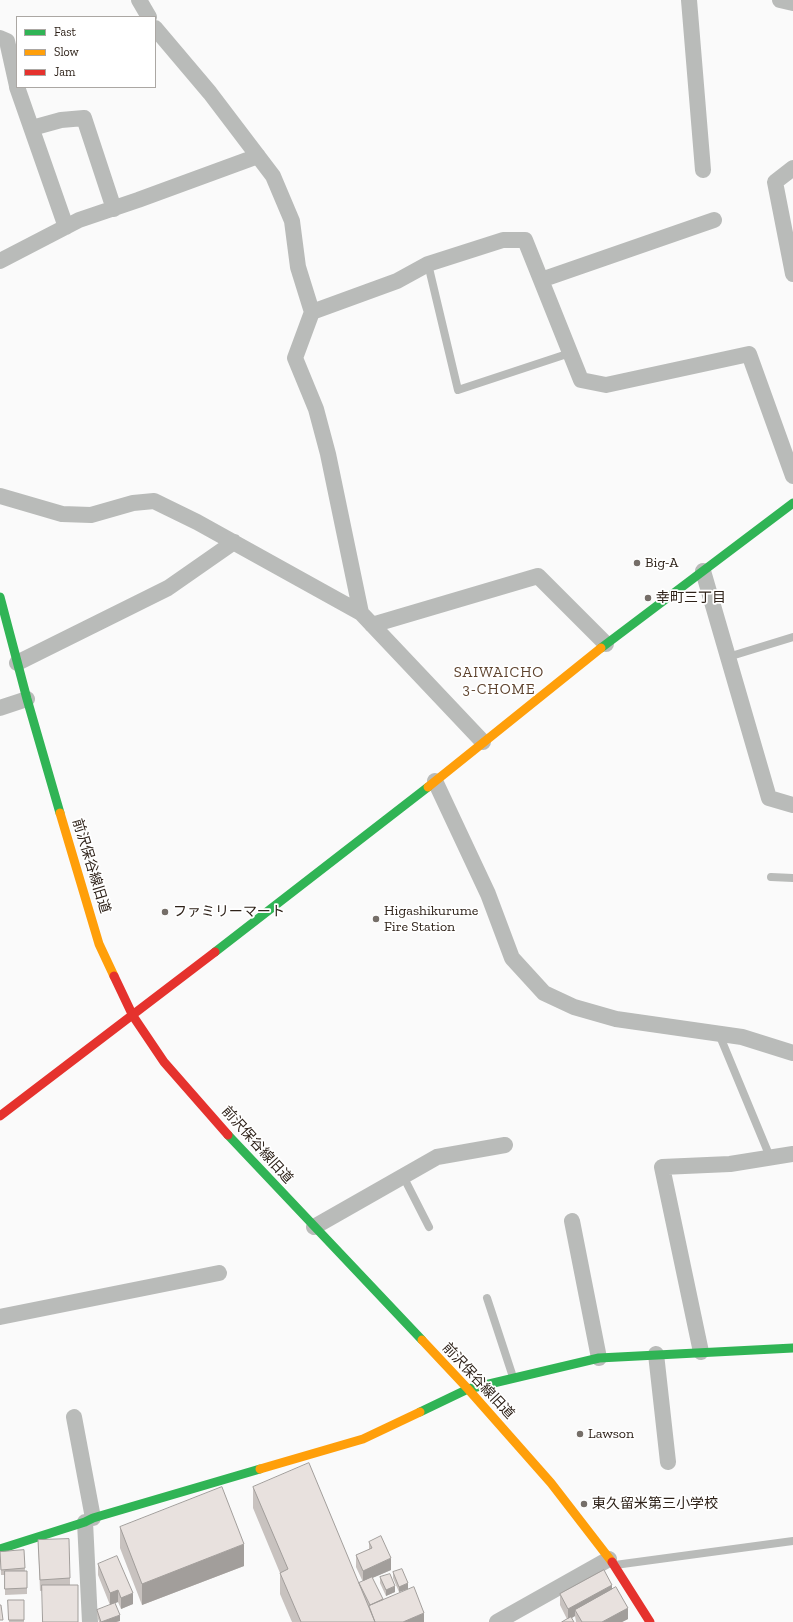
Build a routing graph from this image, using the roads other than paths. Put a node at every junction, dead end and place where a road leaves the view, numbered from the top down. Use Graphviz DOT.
graph roads {
  1 [pos="139,0"];
  2 [pos="689,0"];
  3 [pos="780,0"];
  4 [pos="793,3"];
  5 [pos="148,16"];
  6 [pos="156,29"];
  7 [pos="0,38"];
  8 [pos="16,82"];
  9 [pos="18,88"];
  10 [pos="32,128"];
  11 [pos="258,156"];
  12 [pos="793,168"];
  13 [pos="703,170"];
  14 [pos="114,208"];
  15 [pos="714,220"];
  16 [pos="66,227"];
  17 [pos="0,261"];
  18 [pos="428,264"];
  19 [pos="793,274"];
  20 [pos="541,280"];
  21 [pos="312,312"];
  22 [pos="570,353"];
  23 [pos="793,476"];
  24 [pos="0,496"];
  25 [pos="793,503"];
  26 [pos="234,542"];
  27 [pos="703,571"];
  28 [pos="0,597"];
  29 [pos="361,614"];
  30 [pos="372,625"];
  31 [pos="793,636"];
  32 [pos="606,644"];
  33 [pos="728,657"];
  34 [pos="18,663"];
  35 [pos="27,699"];
  36 [pos="0,708"];
  37 [pos="483,742"];
  38 [pos="435,781"];
  39 [pos="793,805"];
  40 [pos="771,877"];
  41 [pos="793,878"];
  42 [pos="133,1016"];
  43 [pos="719,1034"];
  44 [pos="793,1053"];
  45 [pos="0,1116"];
  46 [pos="505,1145"];
  47 [pos="793,1154"];
  48 [pos="770,1157"];
  49 [pos="403,1176"];
  50 [pos="572,1221"];
  51 [pos="314,1227"];
  52 [pos="429,1227"];
  53 [pos="219,1273"];
  54 [pos="487,1298"];
  55 [pos="0,1316"];
  56 [pos="793,1348"];
  57 [pos="701,1352"];
  58 [pos="656,1354"];
  59 [pos="599,1358"];
  60 [pos="514,1378"];
  61 [pos="468,1389"];
  62 [pos="74,1417"];
  63 [pos="668,1462"];
  64 [pos="89,1520"];
  65 [pos="793,1541"];
  66 [pos="0,1549"];
  67 [pos="611,1562"];
  68 [pos="90,1622"];
  69 [pos="497,1622"];
  70 [pos="650,1622"];
  1 -- 5 [label="street"];
  2 -- 13 [label="street"];
  3 -- 4 [label="street"];
  6 -- 11 [label="street"];
  7 -- 8 [label="street"];
  9 -- 10 [label="street"];
  10 -- 14 [label="street"];
  10 -- 16 [label="street"];
  11 -- 14 [label="street"];
  11 -- 21 [label="street"];
  12 -- 19 [label="street"];
  14 -- 16 [label="street"];
  15 -- 20 [label="street"];
  16 -- 17 [label="street"];
  18 -- 20 [label="street"];
  18 -- 21 [label="street"];
  18 -- 22 [label="lane"];
  20 -- 22 [label="street"];
  21 -- 29 [label="street"];
  22 -- 23 [label="street"];
  24 -- 26 [label="street"];
  25 -- 27 [label="street"];
  26 -- 29 [label="street"];
  26 -- 34 [label="street"];
  27 -- 32 [label="street"];
  27 -- 33 [label="street"];
  28 -- 34 [label="street, 前沢保谷線旧道"];
  29 -- 30 [label="street"];
  30 -- 32 [label="street"];
  30 -- 37 [label="street"];
  31 -- 33 [label="lane"];
  32 -- 37 [label="street"];
  33 -- 39 [label="street"];
  34 -- 35 [label="street, 前沢保谷線旧道"];
  35 -- 36 [label="street"];
  35 -- 42 [label="street, 前沢保谷線旧道"];
  37 -- 38 [label="street"];
  38 -- 42 [label="street"];
  38 -- 43 [label="street"];
  40 -- 41 [label="lane"];
  42 -- 45 [label="street"];
  42 -- 51 [label="street, 前沢保谷線旧道"];
  43 -- 44 [label="street"];
  43 -- 48 [label="lane"];
  46 -- 49 [label="street"];
  47 -- 48 [label="street"];
  48 -- 57 [label="street"];
  49 -- 51 [label="street"];
  49 -- 52 [label="lane"];
  50 -- 59 [label="street"];
  51 -- 61 [label="street, 前沢保谷線旧道"];
  53 -- 55 [label="street"];
  54 -- 60 [label="lane"];
  56 -- 57 [label="street"];
  57 -- 58 [label="street"];
  58 -- 59 [label="street"];
  58 -- 63 [label="street"];
  59 -- 60 [label="street"];
  60 -- 61 [label="street"];
  61 -- 64 [label="street"];
  61 -- 67 [label="street, 前沢保谷線旧道"];
  62 -- 64 [label="street"];
  64 -- 66 [label="street"];
  64 -- 68 [label="street"];
  65 -- 67 [label="lane"];
  67 -- 69 [label="street"];
  67 -- 70 [label="street, 前沢保谷線旧道"];
}
